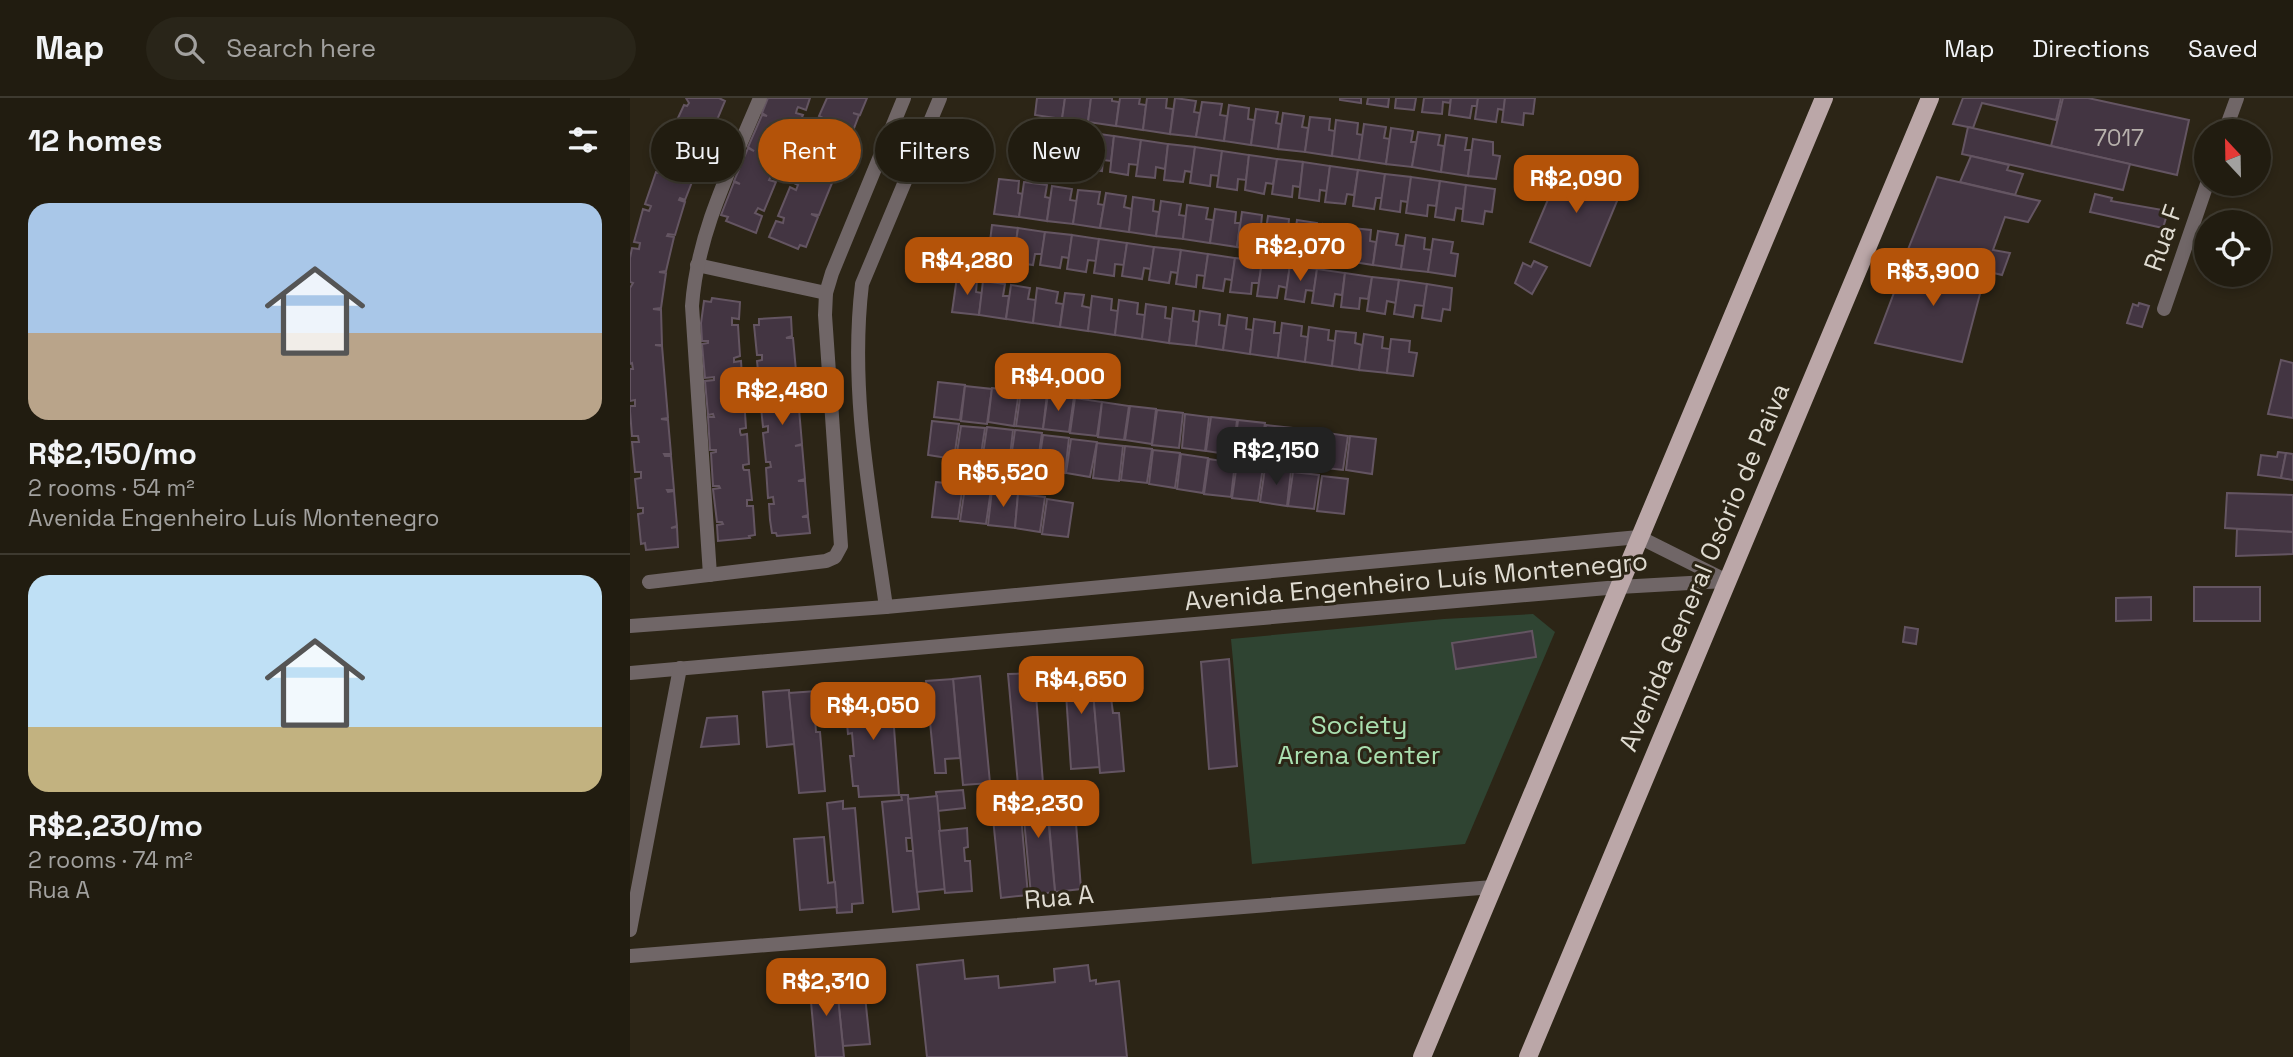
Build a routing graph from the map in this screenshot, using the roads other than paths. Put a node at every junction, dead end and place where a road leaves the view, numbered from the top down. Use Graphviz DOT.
graph roads {
  1 [pos="760,98"];
  2 [pos="904,98"];
  3 [pos="940,98"];
  4 [pos="1824,98"];
  5 [pos="1930,98"];
  6 [pos="2237,98"];
  7 [pos="2229,119"];
  8 [pos="2203,196"];
  9 [pos="697,265"];
  10 [pos="827,293"];
  11 [pos="2164,309"];
  12 [pos="1639,537"];
  13 [pos="710,575"];
  14 [pos="1727,581"];
  15 [pos="649,582"];
  16 [pos="1619,587"];
  17 [pos="887,607"];
  18 [pos="630,626"];
  19 [pos="680,668"];
  20 [pos="630,673"];
  21 [pos="1493,887"];
  22 [pos="630,930"];
  23 [pos="630,956"];
  24 [pos="1422,1057"];
  25 [pos="1528,1057"];
  1 -- 9 [label="street"];
  2 -- 10 [label="street"];
  3 -- 17 [label="street"];
  4 -- 12 [label="main road"];
  5 -- 14 [label="main road, Avenida General Osório de Paiva"];
  6 -- 7 [label="street"];
  8 -- 11 [label="street, Rua F"];
  9 -- 10 [label="street"];
  9 -- 13 [label="street"];
  10 -- 13 [label="street"];
  12 -- 14 [label="street, Avenida Engenheiro Luís Montenegro"];
  12 -- 16 [label="main road"];
  12 -- 17 [label="street, Avenida Engenheiro Luís Montenegro"];
  13 -- 15 [label="street"];
  14 -- 16 [label="street, Avenida Engenheiro Luís Montenegro"];
  14 -- 25 [label="main road, Avenida General Osório de Paiva"];
  16 -- 19 [label="street, Avenida Engenheiro Luís Montenegro"];
  16 -- 21 [label="main road"];
  17 -- 18 [label="street, Avenida Engenheiro Luís Montenegro"];
  19 -- 20 [label="street, Avenida Engenheiro Luís Montenegro"];
  19 -- 22 [label="street"];
  21 -- 23 [label="street, Rua A"];
  21 -- 24 [label="main road"];
}
